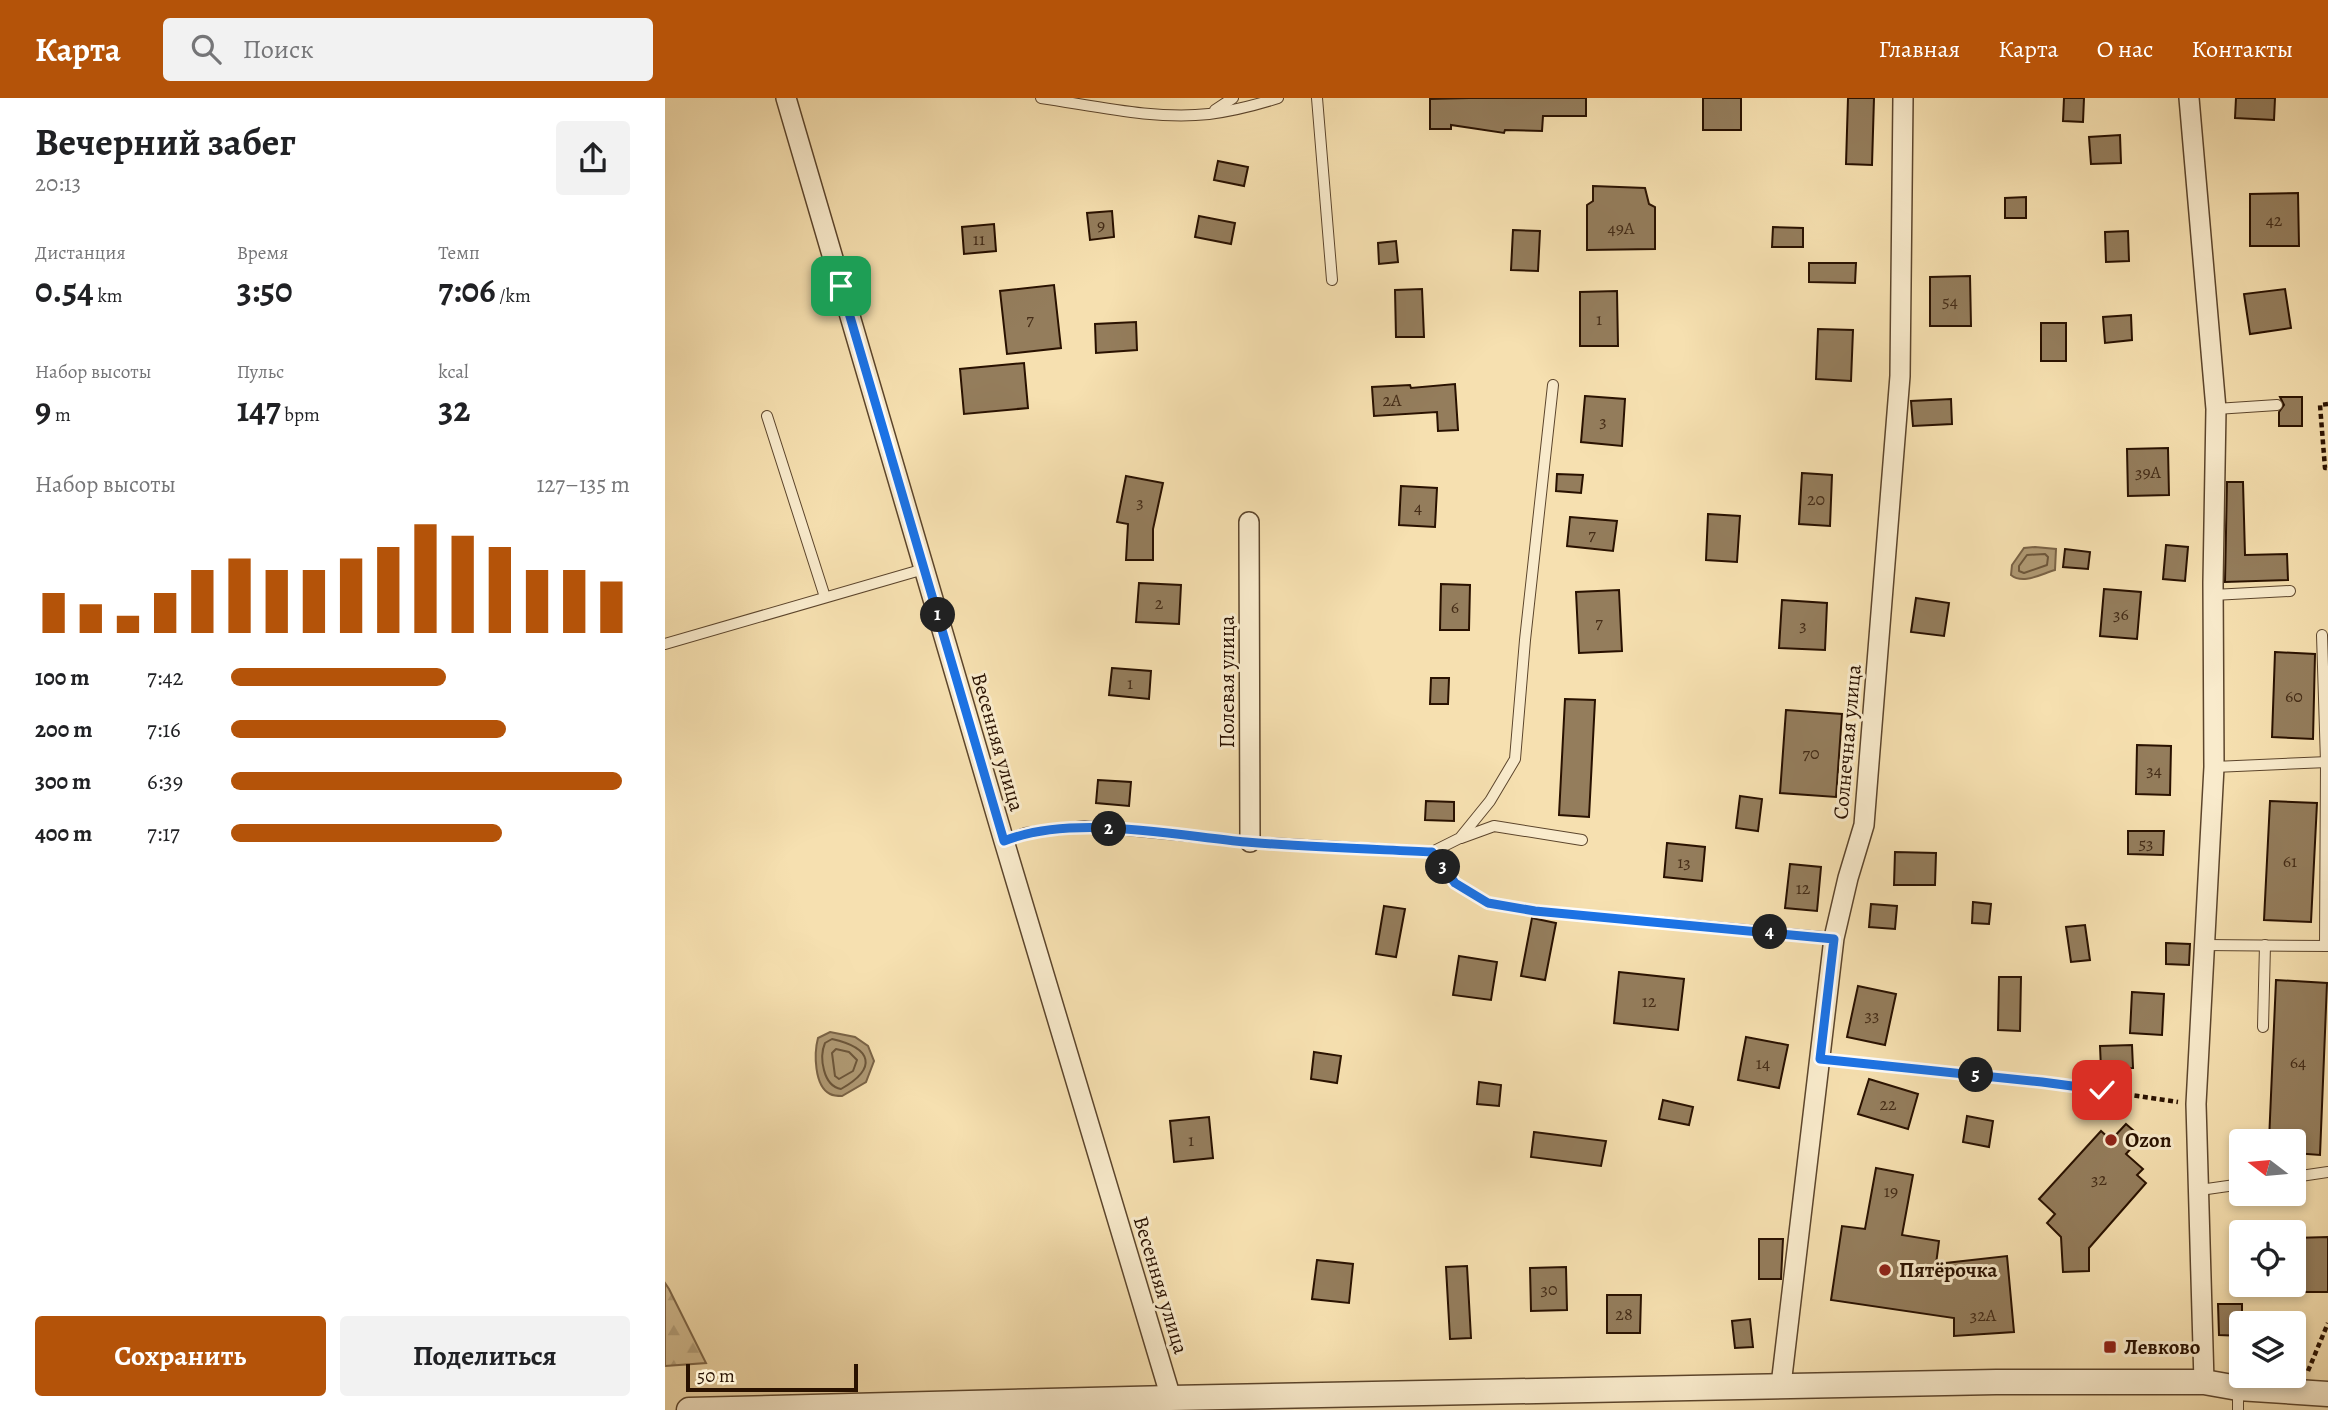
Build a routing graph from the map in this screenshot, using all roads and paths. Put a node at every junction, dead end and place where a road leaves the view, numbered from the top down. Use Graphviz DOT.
graph roads {
  1 [pos="786,98"];
  2 [pos="1041,98"];
  3 [pos="1233,98"];
  4 [pos="1278,98"];
  5 [pos="1317,98"];
  6 [pos="1903,98"];
  7 [pos="2189,98"];
  8 [pos="1209,114"];
  9 [pos="1332,280"];
  10 [pos="1553,385"];
  11 [pos="2328,404"];
  12 [pos="2277,405"];
  13 [pos="2216,410"];
  14 [pos="767,416"];
  15 [pos="2328,468"];
  16 [pos="1249,522"];
  17 [pos="924,569"];
  18 [pos="2290,591"];
  19 [pos="2213,594"];
  20 [pos="825,597"];
  21 [pos="2322,635"];
  22 [pos="665,645"];
  23 [pos="2327,762"];
  24 [pos="2214,766"];
  25 [pos="1460,838"];
  26 [pos="1582,840"];
  27 [pos="1004,841"];
  28 [pos="1250,842"];
  29 [pos="1432,852"];
  30 [pos="1834,939"];
  31 [pos="2205,945"];
  32 [pos="2265,945"];
  33 [pos="2326,946"];
  34 [pos="2263,1027"];
  35 [pos="1820,1059"];
  36 [pos="2196,1104"];
  37 [pos="2328,1172"];
  38 [pos="2307,1175"];
  39 [pos="2229,1186"];
  40 [pos="2200,1190"];
  41 [pos="2328,1323"];
  42 [pos="2204,1382"];
  43 [pos="1781,1385"];
  44 [pos="2300,1392"];
  45 [pos="2328,1394"];
  46 [pos="1171,1398"];
  47 [pos="2238,1399"];
  48 [pos="1275,1403"];
  49 [pos="689,1410"];
  1 -- 17 [label="street, Весенняя улица"];
  2 -- 8 [label="lane"];
  3 -- 8 [label="lane"];
  4 -- 8 [label="lane"];
  5 -- 9 [label="lane"];
  6 -- 30 [label="street, Солнечная улица"];
  7 -- 13 [label="street"];
  10 -- 25 [label="lane"];
  11 -- 15 [label="path"];
  12 -- 13 [label="lane"];
  13 -- 19 [label="street"];
  14 -- 20 [label="lane"];
  16 -- 28 [label="street, Полевая улица"];
  17 -- 20 [label="lane"];
  17 -- 27 [label="street, Весенняя улица"];
  18 -- 19 [label="lane"];
  19 -- 24 [label="street"];
  20 -- 22 [label="lane"];
  21 -- 23 [label="lane"];
  23 -- 24 [label="lane"];
  23 -- 33 [label="lane"];
  24 -- 31 [label="street"];
  25 -- 26 [label="lane"];
  25 -- 29 [label="lane"];
  27 -- 28 [label="lane"];
  27 -- 46 [label="street, Весенняя улица"];
  28 -- 29 [label="lane"];
  29 -- 30 [label="lane"];
  30 -- 35 [label="street, Солнечная улица"];
  31 -- 32 [label="lane"];
  31 -- 36 [label="street"];
  32 -- 33 [label="lane"];
  32 -- 34 [label="lane"];
  35 -- 36 [label="path"];
  35 -- 43 [label="street, Солнечная улица"];
  36 -- 40 [label="street"];
  37 -- 38 [label="lane"];
  39 -- 40 [label="lane"];
  40 -- 42 [label="street"];
  41 -- 44 [label="path"];
  42 -- 43 [label="street"];
  42 -- 47 [label="street"];
  43 -- 48 [label="street"];
  44 -- 45 [label="street"];
  44 -- 47 [label="street"];
  46 -- 48 [label="street"];
  46 -- 49 [label="street"];
}
